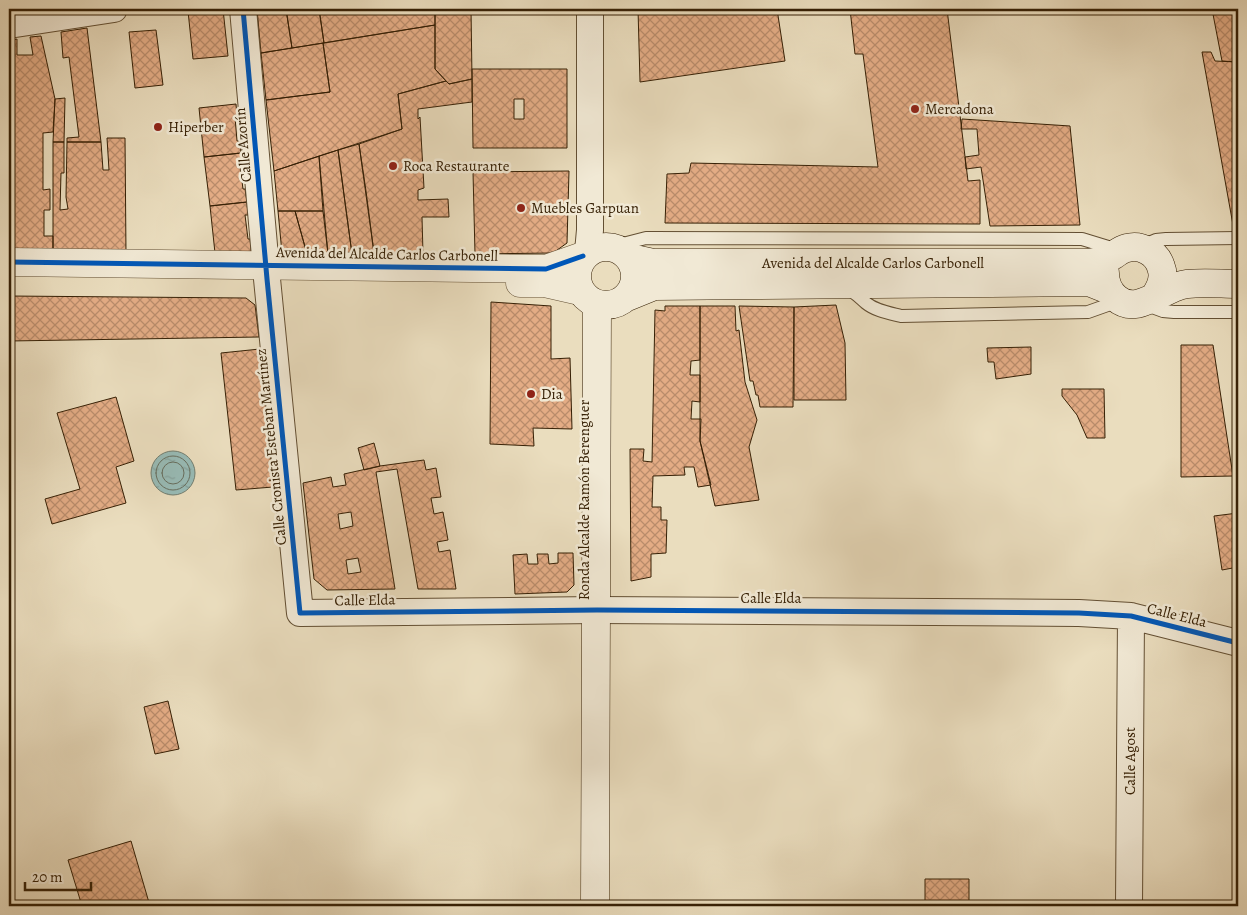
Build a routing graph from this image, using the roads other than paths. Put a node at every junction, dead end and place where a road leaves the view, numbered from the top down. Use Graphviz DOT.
graph roads {
  1 [pos="114,9"];
  2 [pos="243,9"];
  3 [pos="590,9"];
  4 [pos="600,9"];
  5 [pos="9,24"];
  6 [pos="1238,238"];
  7 [pos="603,252"];
  8 [pos="1133,253"];
  9 [pos="9,262"];
  10 [pos="1238,267"];
  11 [pos="266,272"];
  12 [pos="9,275"];
  13 [pos="1238,284"];
  14 [pos="627,297"];
  15 [pos="1131,297"];
  16 [pos="589,298"];
  17 [pos="1238,312"];
  18 [pos="596,610"];
  19 [pos="300,613"];
  20 [pos="1131,616"];
  21 [pos="1238,643"];
  22 [pos="595,906"];
  23 [pos="1129,906"];
  1 -- 5 [label="street"];
  2 -- 11 [label="street, Calle Azorín"];
  3 -- 7 [label="street"];
  4 -- 7 [label="street"];
  6 -- 8 [label="lane"];
  7 -- 8 [label="main road, Avenida del Alcalde Carlos Carbonell"];
  7 -- 11 [label="main road, Avenida del Alcalde Carlos Carbonell"];
  7 -- 14 [label="main road"];
  7 -- 16 [label="main road"];
  8 -- 10 [label="main road"];
  8 -- 15 [label="main road"];
  8 -- 15 [label="main road"];
  9 -- 11 [label="main road, Avenida del Alcalde Carlos Carbonell"];
  11 -- 12 [label="main road, Avenida del Alcalde Carlos Carbonell"];
  11 -- 16 [label="main road, Avenida del Alcalde Carlos Carbonell"];
  11 -- 19 [label="street, Calle Cronista Esteban Martínez"];
  13 -- 15 [label="main road"];
  14 -- 15 [label="main road, Avenida del Alcalde Carlos Carbonell"];
  14 -- 16 [label="main road"];
  15 -- 17 [label="lane"];
  16 -- 18 [label="main road, Ronda Alcalde Ramón Berenguer"];
  18 -- 19 [label="street, Calle Elda"];
  18 -- 20 [label="street, Calle Elda"];
  18 -- 22 [label="main road, Ronda Alcalde Ramón Berenguer"];
  20 -- 21 [label="street, Calle Elda"];
  20 -- 23 [label="street, Calle Agost"];
}
